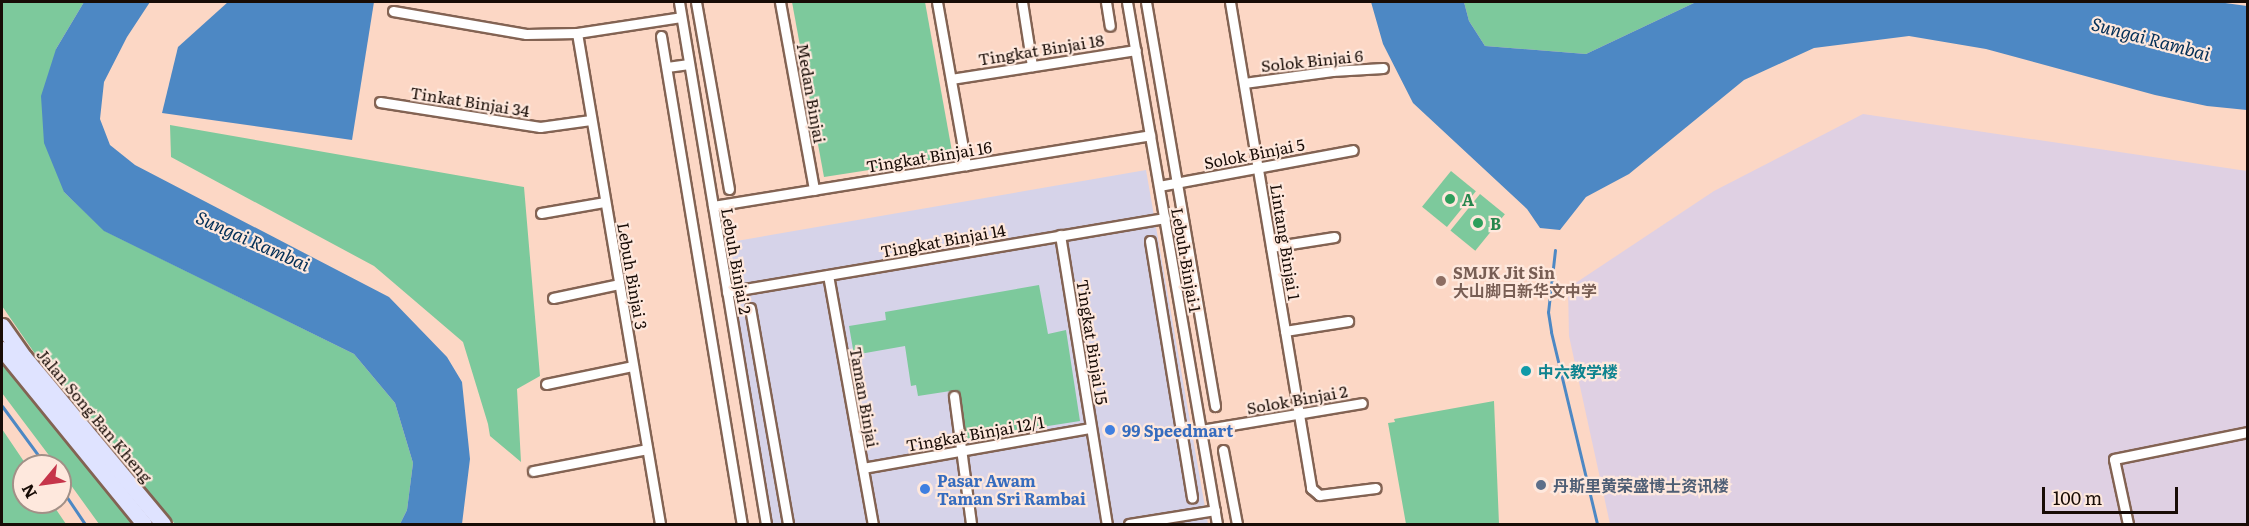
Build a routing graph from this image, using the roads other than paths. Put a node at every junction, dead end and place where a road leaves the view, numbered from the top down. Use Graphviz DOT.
graph roads {
  1 [pos="679,2"];
  2 [pos="696,2"];
  3 [pos="780,2"];
  4 [pos="937,2"];
  5 [pos="1022,2"];
  6 [pos="1106,2"];
  7 [pos="1127,2"];
  8 [pos="1146,2"];
  9 [pos="1230,2"];
  10 [pos="393,11"];
  11 [pos="681,17"];
  12 [pos="1110,26"];
  13 [pos="577,33"];
  14 [pos="661,36"];
  15 [pos="1136,50"];
  16 [pos="689,64"];
  17 [pos="1032,66"];
  18 [pos="667,67"];
  19 [pos="1383,68"];
  20 [pos="951,79"];
  21 [pos="1244,83"];
  22 [pos="380,102"];
  23 [pos="591,120"];
  24 [pos="1150,135"];
  25 [pos="1353,150"];
  26 [pos="966,165"];
  27 [pos="1258,168"];
  28 [pos="1177,183"];
  29 [pos="1159,186"];
  30 [pos="729,189"];
  31 [pos="814,190"];
  32 [pos="605,202"];
  33 [pos="713,206"];
  34 [pos="541,213"];
  35 [pos="1165,218"];
  36 [pos="1060,236"];
  37 [pos="1334,237"];
  38 [pos="1149,241"];
  39 [pos="1271,247"];
  40 [pos="1174,270"];
  41 [pos="1155,273"];
  42 [pos="828,275"];
  43 [pos="619,284"];
  44 [pos="727,292"];
  45 [pos="553,297"];
  46 [pos="750,308"];
  47 [pos="1348,321"];
  48 [pos="2,326"];
  49 [pos="1285,331"];
  50 [pos="755,342"];
  51 [pos="736,345"];
  52 [pos="2,349"];
  53 [pos="633,366"];
  54 [pos="546,384"];
  55 [pos="954,396"];
  56 [pos="1362,403"];
  57 [pos="1215,406"];
  58 [pos="1299,414"];
  59 [pos="1091,428"];
  60 [pos="1201,430"];
  61 [pos="2247,432"];
  62 [pos="647,449"];
  63 [pos="1223,450"];
  64 [pos="961,451"];
  65 [pos="1207,463"];
  66 [pos="1186,466"];
  67 [pos="863,468"];
  68 [pos="533,471"];
  69 [pos="1227,471"];
  70 [pos="1209,474"];
  71 [pos="1376,488"];
  72 [pos="1191,498"];
  73 [pos="1215,510"];
  74 [pos="144,525"];
  75 [pos="163,525"];
  76 [pos="660,525"];
  77 [pos="742,525"];
  78 [pos="766,525"];
  79 [pos="788,525"];
  80 [pos="873,525"];
  81 [pos="971,525"];
  82 [pos="1107,525"];
  83 [pos="1129,525"];
  84 [pos="1217,525"];
  85 [pos="1237,525"];
  86 [pos="2128,525"];
  1 -- 11 [label="street, Lebuh Binjai 2"];
  2 -- 30 [label="street"];
  3 -- 31 [label="street, Medan Binjai"];
  4 -- 20 [label="street"];
  5 -- 17 [label="street"];
  6 -- 12 [label="street"];
  7 -- 15 [label="street, Lebuh Binjai 1"];
  8 -- 28 [label="street, Lebuh Binjai 1"];
  9 -- 21 [label="street, Lintang Binjai 1"];
  10 -- 13 [label="street"];
  11 -- 13 [label="street"];
  11 -- 16 [label="street, Lebuh Binjai 2"];
  13 -- 23 [label="street, Lebuh Binjai 3"];
  14 -- 18 [label="street"];
  15 -- 17 [label="street, Tingkat Binjai 18"];
  15 -- 24 [label="street, Lebuh Binjai 1"];
  16 -- 18 [label="street"];
  16 -- 33 [label="street, Lebuh Binjai 2"];
  17 -- 20 [label="street, Tingkat Binjai 18"];
  18 -- 77 [label="street"];
  19 -- 21 [label="street, Solok Binjai 6"];
  20 -- 26 [label="street"];
  21 -- 27 [label="street, Lintang Binjai 1"];
  22 -- 23 [label="street, Tinkat Binjai 34"];
  23 -- 32 [label="street, Lebuh Binjai 3"];
  24 -- 26 [label="street, Tingkat Binjai 16"];
  24 -- 29 [label="street, Lebuh Binjai 1"];
  25 -- 27 [label="street, Solok Binjai 5"];
  26 -- 31 [label="street, Tingkat Binjai 16"];
  27 -- 28 [label="street, Solok Binjai 5"];
  27 -- 39 [label="street, Lintang Binjai 1"];
  28 -- 29 [label="street, Solok Binjai 5"];
  28 -- 57 [label="street, Lebuh Binjai 1"];
  29 -- 35 [label="street, Lebuh Binjai 1"];
  31 -- 33 [label="street, Tingkat Binjai 16"];
  32 -- 34 [label="street"];
  32 -- 43 [label="street, Lebuh Binjai 3"];
  33 -- 44 [label="street, Lebuh Binjai 2"];
  35 -- 36 [label="street, Tingkat Binjai 14"];
  35 -- 40 [label="street, Lebuh Binjai 1"];
  36 -- 42 [label="street, Tingkat Binjai 14"];
  36 -- 59 [label="street, Tingkat Binjai 15"];
  37 -- 39 [label="street"];
  38 -- 41 [label="street"];
  39 -- 49 [label="street, Lintang Binjai 1"];
  40 -- 41 [label="street"];
  40 -- 60 [label="street, Lebuh Binjai 1"];
  41 -- 66 [label="street"];
  42 -- 44 [label="street, Tingkat Binjai 14"];
  42 -- 67 [label="street, Taman Binjai"];
  43 -- 45 [label="street"];
  43 -- 53 [label="street, Lebuh Binjai 3"];
  44 -- 51 [label="street, Lebuh Binjai 2"];
  46 -- 50 [label="street"];
  47 -- 49 [label="street"];
  48 -- 75 [label="main road, Jalan Song Ban Kheng"];
  49 -- 58 [label="street, Lintang Binjai 1"];
  50 -- 51 [label="street"];
  50 -- 79 [label="street"];
  51 -- 78 [label="street, Lebuh Binjai 2"];
  52 -- 74 [label="main road, Jalan Song Ban Kheng"];
  53 -- 54 [label="street"];
  53 -- 62 [label="street, Lebuh Binjai 3"];
  55 -- 64 [label="street"];
  56 -- 58 [label="street, Solok Binjai 2"];
  58 -- 60 [label="street, Solok Binjai 2"];
  58 -- 71 [label="street, Lintang Binjai 1"];
  59 -- 64 [label="street, Tingkat Binjai 12/1"];
  59 -- 82 [label="street, Tingkat Binjai 15"];
  60 -- 65 [label="street, Lebuh Binjai 1"];
  61 -- 86 [label="street"];
  62 -- 68 [label="street"];
  62 -- 76 [label="street, Lebuh Binjai 3"];
  63 -- 69 [label="street"];
  64 -- 67 [label="street, Tingkat Binjai 12/1"];
  64 -- 81 [label="street"];
  65 -- 66 [label="street"];
  65 -- 70 [label="street, Lebuh Binjai 1"];
  66 -- 72 [label="street"];
  67 -- 80 [label="street, Taman Binjai"];
  69 -- 70 [label="street"];
  69 -- 85 [label="street"];
  70 -- 73 [label="street, Lebuh Binjai 1"];
  73 -- 83 [label="street"];
  73 -- 84 [label="street, Lebuh Binjai 1"];
}
